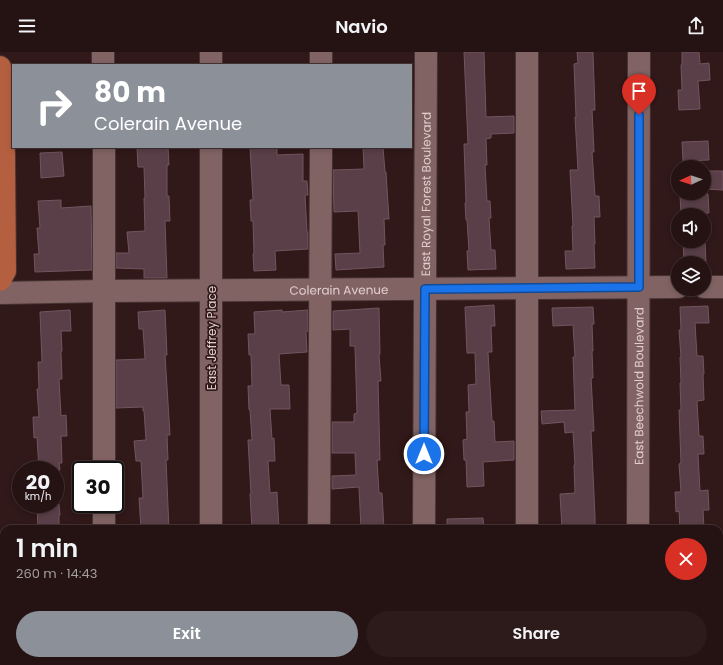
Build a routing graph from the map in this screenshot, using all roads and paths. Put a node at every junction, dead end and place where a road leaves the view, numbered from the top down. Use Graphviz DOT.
graph roads {
  1 [pos="103,52"];
  2 [pos="211,52"];
  3 [pos="321,52"];
  4 [pos="426,52"];
  5 [pos="528,52"];
  6 [pos="639,52"];
  7 [pos="104,64"];
  8 [pos="211,64"];
  9 [pos="321,64"];
  10 [pos="0,67"];
  11 [pos="104,148"];
  12 [pos="211,148"];
  13 [pos="321,148"];
  14 [pos="0,280"];
  15 [pos="639,287"];
  16 [pos="671,287"];
  17 [pos="711,287"];
  18 [pos="723,287"];
  19 [pos="527,288"];
  20 [pos="425,289"];
  21 [pos="320,290"];
  22 [pos="104,291"];
  23 [pos="211,291"];
  24 [pos="0,293"];
  25 [pos="104,461"];
  26 [pos="104,513"];
  27 [pos="104,525"];
  28 [pos="211,525"];
  29 [pos="319,525"];
  30 [pos="424,525"];
  31 [pos="527,525"];
  32 [pos="638,525"];
  1 -- 7 [label="street"];
  2 -- 8 [label="street"];
  3 -- 9 [label="street"];
  4 -- 20 [label="street, East Royal Forest Boulevard"];
  5 -- 19 [label="street"];
  6 -- 15 [label="street, East Beechwold Boulevard"];
  10 -- 14 [label="main road"];
  11 -- 22 [label="street"];
  12 -- 23 [label="street, East Jeffrey Place"];
  13 -- 21 [label="street"];
  15 -- 16 [label="street, Colerain Avenue"];
  15 -- 19 [label="street, Colerain Avenue"];
  15 -- 32 [label="street, East Beechwold Boulevard"];
  17 -- 18 [label="street"];
  19 -- 20 [label="street, Colerain Avenue"];
  19 -- 31 [label="street"];
  20 -- 21 [label="street, Colerain Avenue"];
  20 -- 30 [label="street, East Royal Forest Boulevard"];
  21 -- 23 [label="street, Colerain Avenue"];
  21 -- 29 [label="street"];
  22 -- 23 [label="street, Colerain Avenue"];
  22 -- 24 [label="street, Colerain Avenue"];
  22 -- 25 [label="street"];
  23 -- 28 [label="street, East Jeffrey Place"];
  26 -- 27 [label="street"];
}
